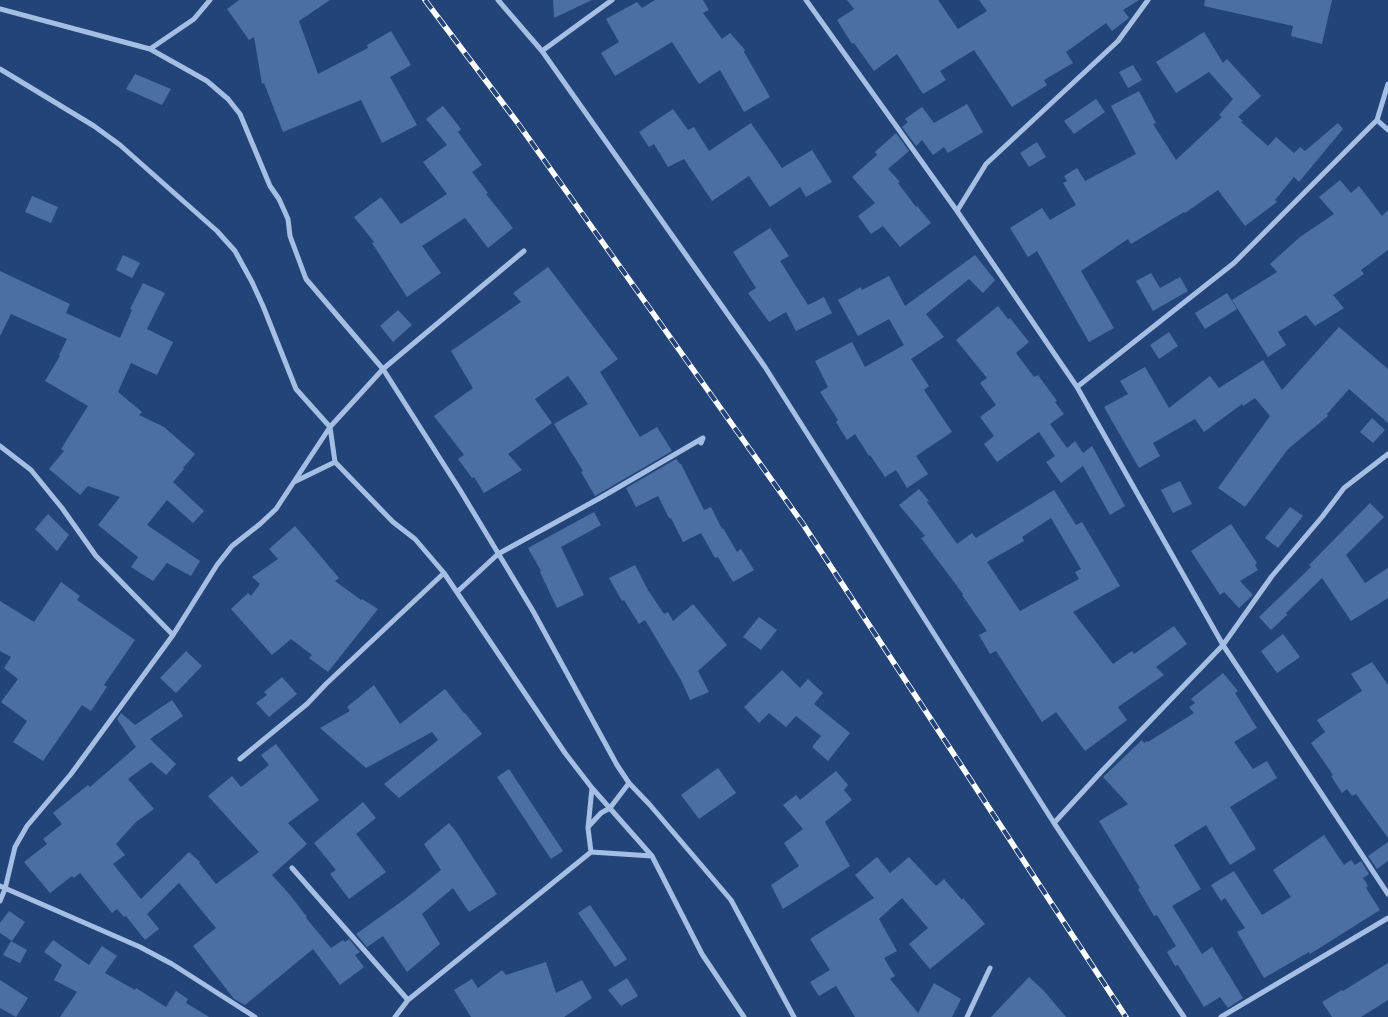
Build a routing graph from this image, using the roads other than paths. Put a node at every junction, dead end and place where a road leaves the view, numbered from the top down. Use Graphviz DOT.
graph roads {
  1 [pos="210,0"];
  2 [pos="498,0"];
  3 [pos="612,0"];
  4 [pos="806,0"];
  5 [pos="1148,0"];
  6 [pos="0,10"];
  7 [pos="150,49"];
  8 [pos="542,51"];
  9 [pos="0,69"];
  10 [pos="1388,84"];
  11 [pos="1377,120"];
  12 [pos="1388,130"];
  13 [pos="957,212"];
  14 [pos="524,251"];
  15 [pos="383,369"];
  16 [pos="1077,387"];
  17 [pos="330,427"];
  18 [pos="701,443"];
  19 [pos="0,446"];
  20 [pos="1388,454"];
  21 [pos="335,462"];
  22 [pos="293,482"];
  23 [pos="498,554"];
  24 [pos="444,573"];
  25 [pos="457,592"];
  26 [pos="173,635"];
  27 [pos="1223,645"];
  28 [pos="240,759"];
  29 [pos="630,783"];
  30 [pos="592,788"];
  31 [pos="610,808"];
  32 [pos="1054,823"];
  33 [pos="588,828"];
  34 [pos="591,852"];
  35 [pos="652,856"];
  36 [pos="292,868"];
  37 [pos="3,887"];
  38 [pos="1388,894"];
  39 [pos="0,901"];
  40 [pos="1388,918"];
  41 [pos="990,968"];
  42 [pos="408,1000"];
  43 [pos="255,1017"];
  44 [pos="395,1017"];
  45 [pos="744,1017"];
  46 [pos="794,1017"];
  47 [pos="967,1017"];
  48 [pos="1184,1017"];
  49 [pos="1221,1017"];
  1 -- 7 [label="street"];
  2 -- 8 [label="street"];
  3 -- 8 [label="street"];
  4 -- 13 [label="street"];
  5 -- 13 [label="street"];
  6 -- 7 [label="street"];
  7 -- 15 [label="street"];
  8 -- 32 [label="street"];
  9 -- 17 [label="street"];
  10 -- 11 [label="street"];
  11 -- 12 [label="street"];
  11 -- 16 [label="street"];
  13 -- 16 [label="street"];
  14 -- 15 [label="street"];
  15 -- 17 [label="street"];
  15 -- 23 [label="street"];
  16 -- 27 [label="street"];
  17 -- 21 [label="street"];
  17 -- 22 [label="street"];
  18 -- 23 [label="street"];
  19 -- 26 [label="street"];
  20 -- 27 [label="street"];
  21 -- 22 [label="street"];
  21 -- 24 [label="street"];
  22 -- 26 [label="street"];
  23 -- 25 [label="street"];
  23 -- 29 [label="street"];
  24 -- 25 [label="street"];
  24 -- 28 [label="street"];
  25 -- 30 [label="street"];
  26 -- 37 [label="street"];
  27 -- 32 [label="street"];
  27 -- 38 [label="street"];
  29 -- 31 [label="street"];
  29 -- 46 [label="street"];
  30 -- 31 [label="street"];
  30 -- 33 [label="street"];
  31 -- 33 [label="street"];
  31 -- 35 [label="street"];
  32 -- 48 [label="street"];
  33 -- 34 [label="street"];
  34 -- 35 [label="street"];
  34 -- 42 [label="street"];
  35 -- 45 [label="street"];
  36 -- 42 [label="street"];
  37 -- 39 [label="street"];
  37 -- 43 [label="street"];
  40 -- 49 [label="street"];
  41 -- 47 [label="street"];
  42 -- 44 [label="street"];
}
